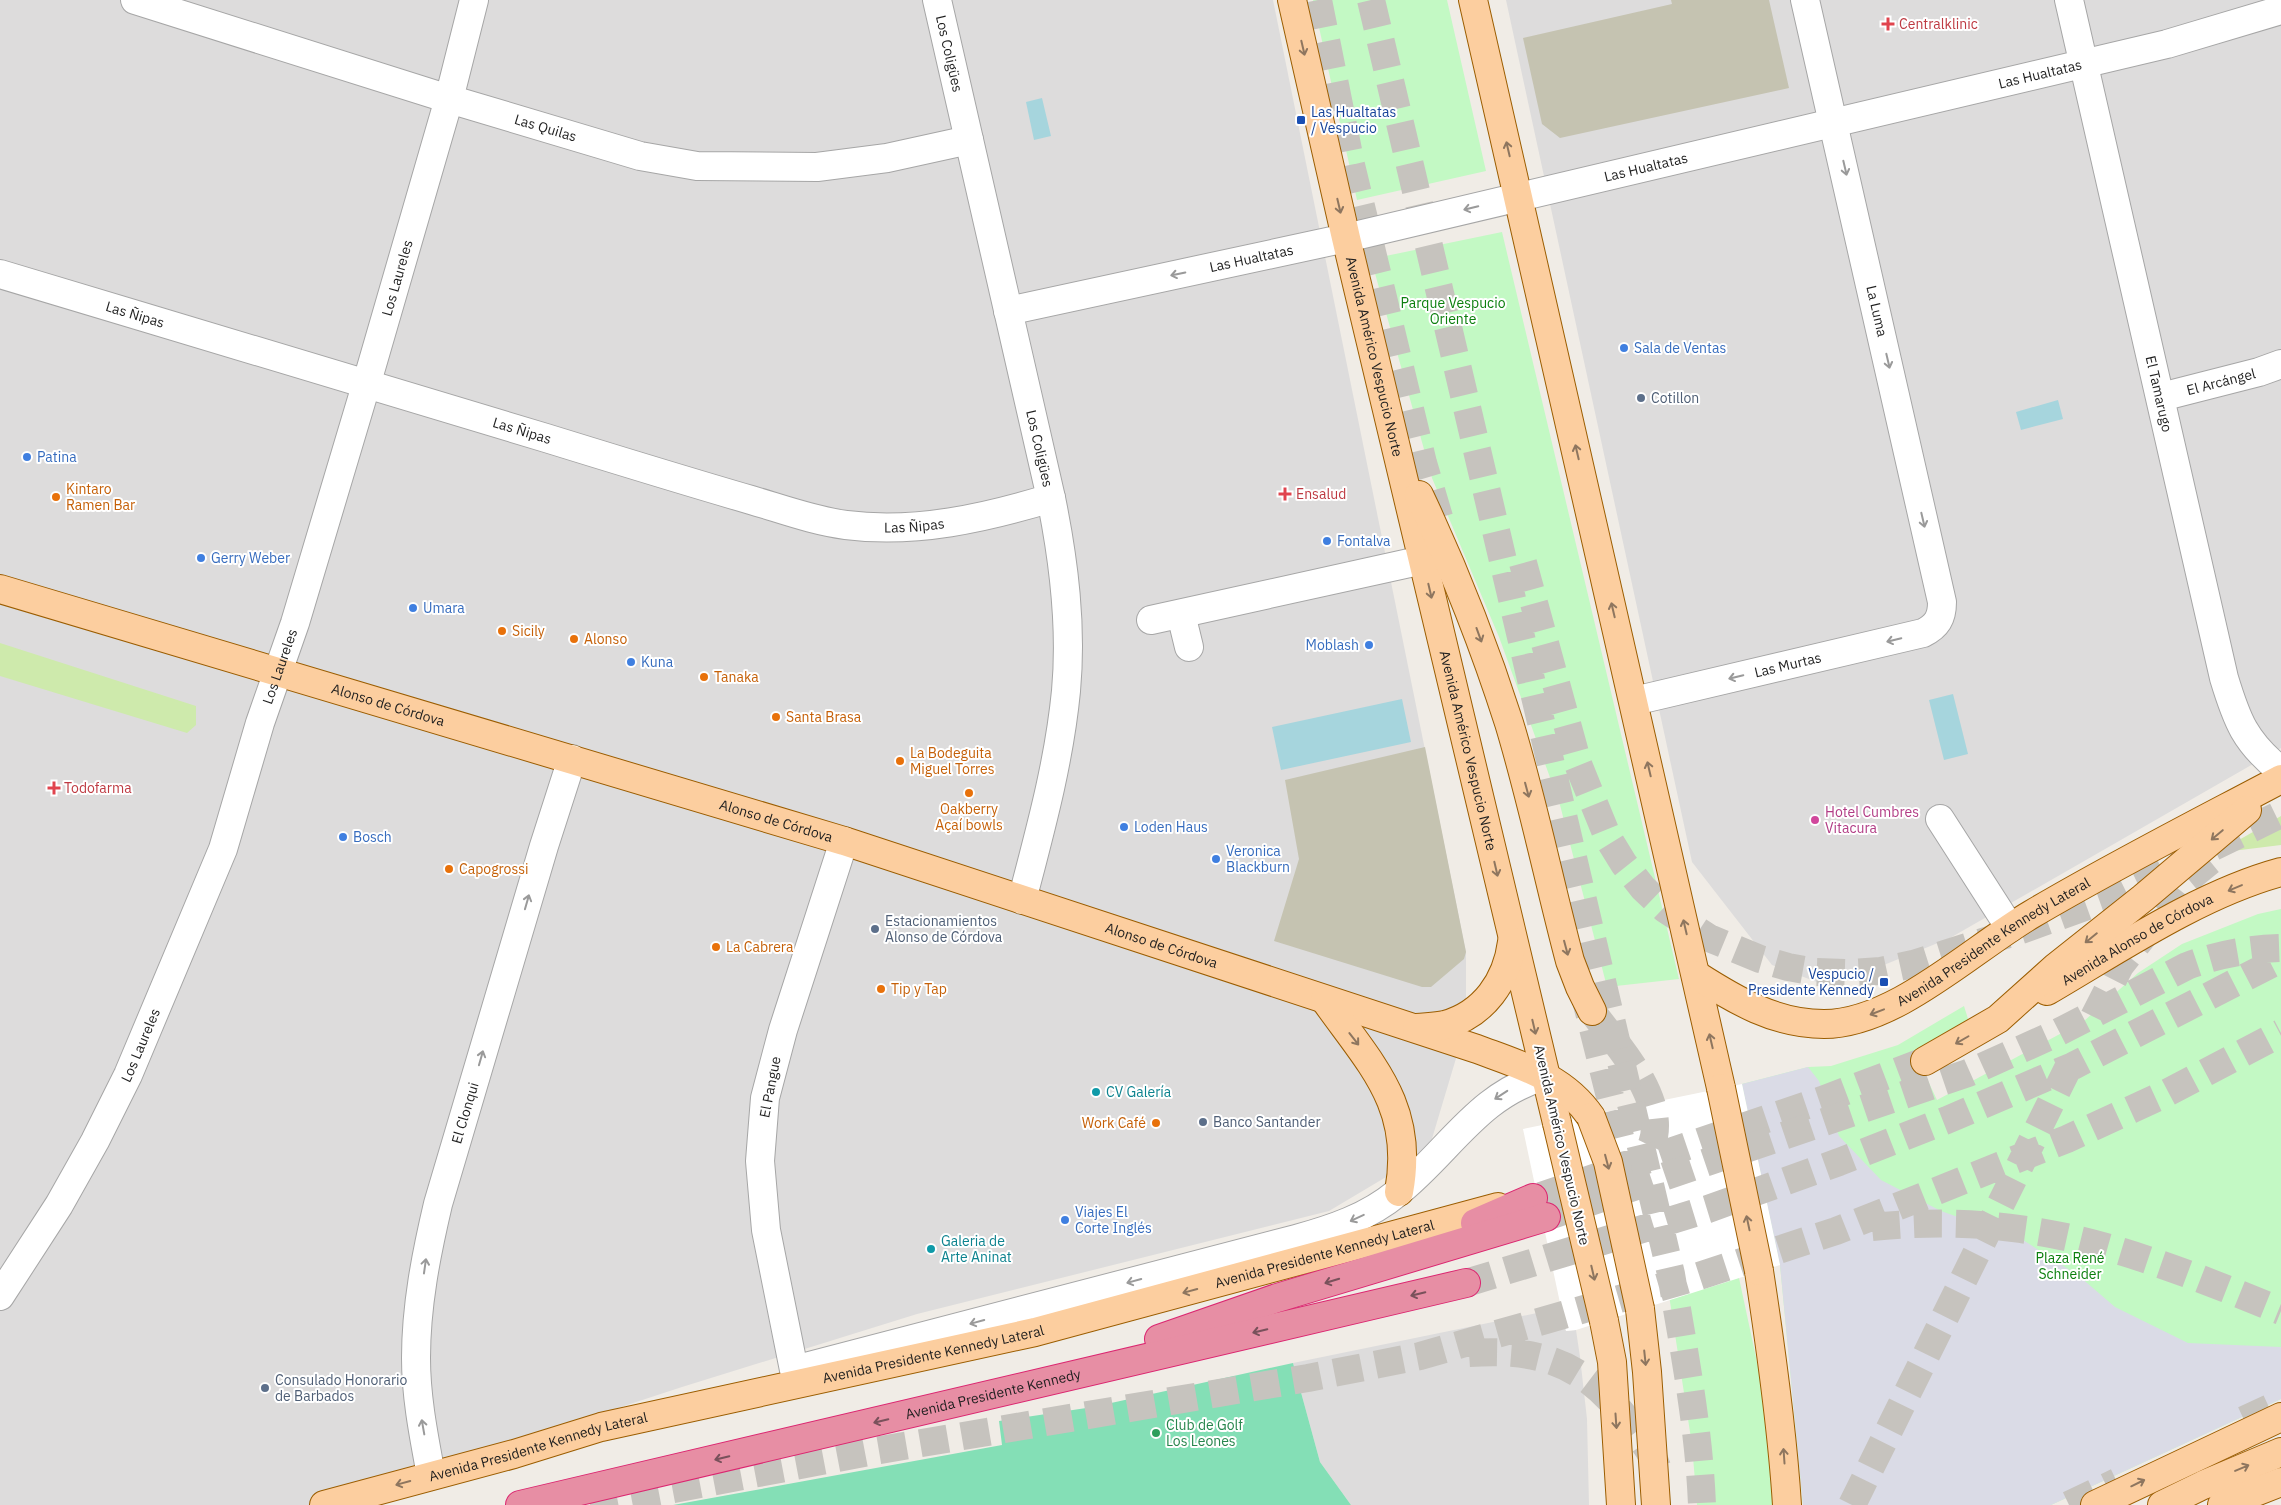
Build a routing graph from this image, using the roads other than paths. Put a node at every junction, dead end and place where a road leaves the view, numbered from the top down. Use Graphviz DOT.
graph roads {
  1 [pos="135,0"];
  2 [pos="474,0"];
  3 [pos="937,0"];
  4 [pos="1292,0"];
  5 [pos="1473,0"];
  6 [pos="1806,0"];
  7 [pos="2069,0"];
  8 [pos="2281,10"];
  9 [pos="2084,62"];
  10 [pos="449,99"];
  11 [pos="1834,121"];
  12 [pos="969,140"];
  13 [pos="1519,196"];
  14 [pos="1346,238"];
  15 [pos="0,274"];
  16 [pos="1008,311"];
  17 [pos="2281,364"];
  18 [pos="367,382"];
  19 [pos="2161,397"];
  20 [pos="1396,446"];
  21 [pos="1051,498"];
  22 [pos="1423,560"];
  23 [pos="0,589"];
  24 [pos="1181,614"];
  25 [pos="1151,620"];
  26 [pos="1938,622"];
  27 [pos="1189,647"];
  28 [pos="279,672"];
  29 [pos="1634,701"];
  30 [pos="572,760"];
  31 [pos="2281,771"];
  32 [pos="2281,780"];
  33 [pos="1940,819"];
  34 [pos="844,841"];
  35 [pos="2281,872"];
  36 [pos="1022,900"];
  37 [pos="2010,928"];
  38 [pos="1512,937"];
  39 [pos="1696,975"];
  40 [pos="1325,1000"];
  41 [pos="1592,1011"];
  42 [pos="1998,1019"];
  43 [pos="1413,1029"];
  44 [pos="1925,1061"];
  45 [pos="1546,1076"];
  46 [pos="1398,1192"];
  47 [pos="1540,1204"];
  48 [pos="1466,1283"];
  49 [pos="0,1296"];
  50 [pos="794,1370"];
  51 [pos="1034,1384"];
  52 [pos="2281,1417"];
  53 [pos="602,1427"];
  54 [pos="2278,1454"];
  55 [pos="431,1475"];
  56 [pos="2281,1482"];
  57 [pos="324,1505"];
  58 [pos="520,1505"];
  59 [pos="1621,1505"];
  60 [pos="1656,1505"];
  61 [pos="1787,1505"];
  62 [pos="2095,1505"];
  63 [pos="2162,1505"];
  64 [pos="2222,1505"];
  1 -- 10 [label="street, Las Quilas"];
  2 -- 10 [label="street, Los Laureles"];
  3 -- 12 [label="street, Los Coligües"];
  4 -- 14 [label="main road, Avenida Américo Vespucio Norte, one-way"];
  13 -- 5 [label="main road, one-way"];
  6 -- 11 [label="street, La Luma"];
  7 -- 9 [label="street, El Tamarugo"];
  8 -- 9 [label="street, Las Hualtatas"];
  9 -- 11 [label="street, Las Hualtatas"];
  9 -- 19 [label="street, El Tamarugo"];
  10 -- 12 [label="street, Las Quilas"];
  10 -- 18 [label="street, Los Laureles"];
  11 -- 13 [label="street, Las Hualtatas"];
  11 -- 26 [label="street, La Luma, one-way"];
  12 -- 16 [label="street, Los Coligües"];
  13 -- 14 [label="street, Las Hualtatas, one-way"];
  29 -- 13 [label="main road, one-way"];
  14 -- 16 [label="street, Las Hualtatas, one-way"];
  14 -- 20 [label="main road, Avenida Américo Vespucio Norte"];
  15 -- 18 [label="street, Las Ñipas"];
  16 -- 21 [label="street, Los Coligües"];
  17 -- 19 [label="street, El Arcángel"];
  18 -- 21 [label="street, Las Ñipas"];
  18 -- 28 [label="street, Los Laureles"];
  19 -- 31 [label="street, El Tamarugo"];
  20 -- 22 [label="main road, Avenida Américo Vespucio Norte"];
  20 -- 41 [label="main road, one-way"];
  21 -- 36 [label="street, Los Coligües"];
  22 -- 24 [label="street"];
  22 -- 38 [label="main road, Avenida Américo Vespucio Norte, one-way"];
  23 -- 28 [label="main road, Alonso de Córdova"];
  24 -- 25 [label="street"];
  24 -- 27 [label="street"];
  26 -- 29 [label="street, Las Murtas, one-way"];
  28 -- 30 [label="main road, Alonso de Córdova"];
  28 -- 49 [label="street, Los Laureles"];
  39 -- 29 [label="main road, one-way"];
  30 -- 34 [label="main road, Alonso de Córdova"];
  55 -- 30 [label="street, El Clonqui, one-way"];
  32 -- 37 [label="main road, Avenida Presidente Kennedy Lateral"];
  32 -- 42 [label="main road, Avenida Presidente Kennedy Lateral, one-way"];
  33 -- 37 [label="street"];
  34 -- 36 [label="main road, Alonso de Córdova"];
  34 -- 50 [label="street, El Pangue"];
  35 -- 42 [label="main road, Avenida Alonso de Córdova, one-way"];
  36 -- 40 [label="main road, Alonso de Córdova"];
  37 -- 39 [label="main road, Avenida Presidente Kennedy Lateral, one-way"];
  38 -- 43 [label="main road"];
  38 -- 45 [label="main road, Avenida Américo Vespucio Norte, one-way"];
  61 -- 39 [label="main road, one-way, bridge"];
  40 -- 43 [label="main road, Alonso de Córdova"];
  40 -- 46 [label="main road, one-way"];
  42 -- 44 [label="main road, Avenida Presidente Kennedy Lateral, one-way"];
  43 -- 45 [label="main road, Alonso de Córdova"];
  45 -- 46 [label="street, Avenida Presidente Kennedy Lateral, one-way"];
  45 -- 59 [label="main road, Avenida Américo Vespucio Norte, one-way, bridge"];
  45 -- 60 [label="main road, Alonso de Córdova, one-way, bridge"];
  46 -- 50 [label="street, Avenida Presidente Kennedy Lateral, one-way"];
  47 -- 51 [label="highway, one-way"];
  47 -- 53 [label="main road, Avenida Presidente Kennedy Lateral, one-way"];
  48 -- 51 [label="highway, Avenida Presidente Kennedy, one-way"];
  50 -- 53 [label="main road"];
  51 -- 58 [label="highway, Avenida Presidente Kennedy, one-way"];
  62 -- 52 [label="main road, one-way"];
  53 -- 55 [label="main road, Avenida Presidente Kennedy Lateral"];
  63 -- 54 [label="main road, one-way"];
  55 -- 57 [label="main road, Avenida Presidente Kennedy Lateral, one-way"];
  56 -- 64 [label="main road"];
}
